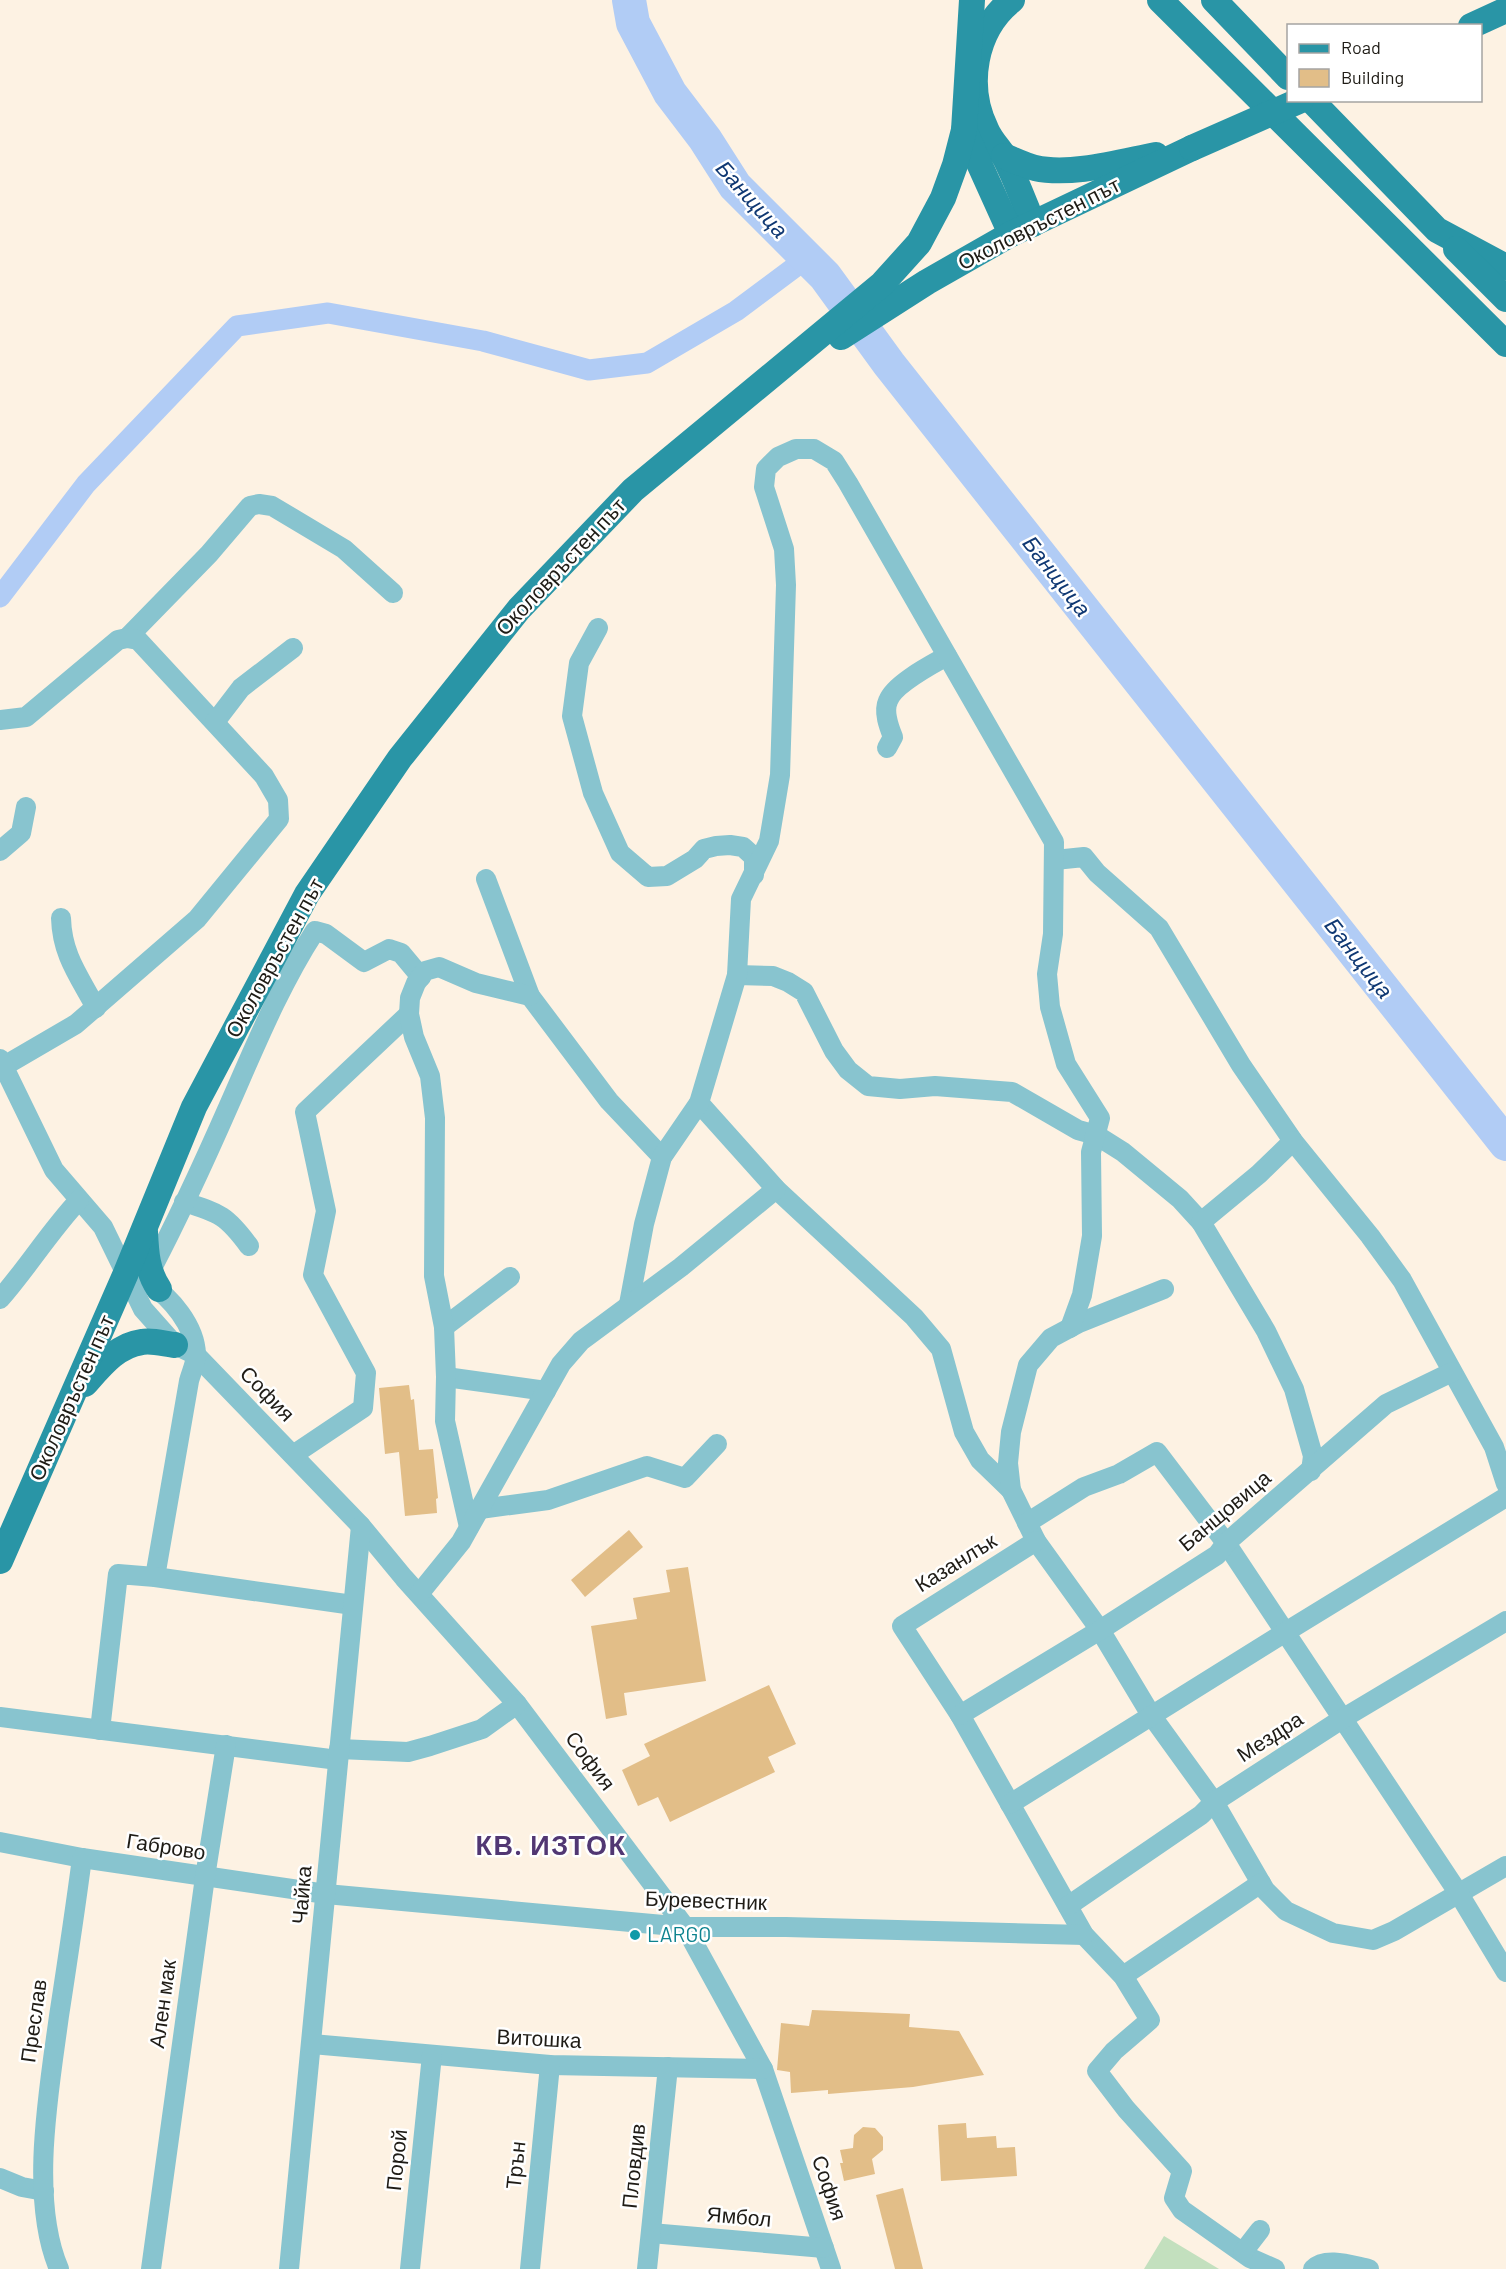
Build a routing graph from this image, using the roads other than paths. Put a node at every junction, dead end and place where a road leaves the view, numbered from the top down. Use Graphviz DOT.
graph roads {
  1 [pos="972,0"];
  2 [pos="1012,0"];
  3 [pos="1160,0"];
  4 [pos="1214,0"];
  5 [pos="1287,76"];
  6 [pos="1296,102"];
  7 [pos="1313,102"];
  8 [pos="964,130"];
  9 [pos="1192,148"];
  10 [pos="1004,156"];
  11 [pos="1022,229"];
  12 [pos="1437,230"];
  13 [pos="1506,267"];
  14 [pos="1506,299"];
  15 [pos="1506,344"];
  16 [pos="787,367"];
  17 [pos="393,593"];
  18 [pos="598,628"];
  19 [pos="127,638"];
  20 [pos="293,648"];
  21 [pos="947,656"];
  22 [pos="0,720"];
  23 [pos="215,722"];
  24 [pos="887,748"];
  25 [pos="26,807"];
  26 [pos="0,852"];
  27 [pos="1055,860"];
  28 [pos="754,875"];
  29 [pos="486,879"];
  30 [pos="62,918"];
  31 [pos="737,975"];
  32 [pos="421,977"];
  33 [pos="530,996"];
  34 [pos="96,1008"];
  35 [pos="409,1014"];
  36 [pos="2,1062"];
  37 [pos="6,1091"];
  38 [pos="699,1103"];
  39 [pos="1096,1135"];
  40 [pos="1293,1141"];
  41 [pos="662,1157"];
  42 [pos="776,1189"];
  43 [pos="79,1200"];
  44 [pos="184,1202"];
  45 [pos="1201,1222"];
  46 [pos="249,1246"];
  47 [pos="510,1277"];
  48 [pos="145,1278"];
  49 [pos="1164,1289"];
  50 [pos="0,1299"];
  51 [pos="629,1304"];
  52 [pos="444,1327"];
  53 [pos="1070,1328"];
  54 [pos="186,1350"];
  55 [pos="1452,1372"];
  56 [pos="446,1377"];
  57 [pos="546,1391"];
  58 [pos="73,1397"];
  59 [pos="717,1444"];
  60 [pos="293,1455"];
  61 [pos="1311,1471"];
  62 [pos="1506,1484"];
  63 [pos="1011,1490"];
  64 [pos="1506,1497"];
  65 [pos="480,1509"];
  66 [pos="1027,1523"];
  67 [pos="362,1526"];
  68 [pos="470,1527"];
  69 [pos="1036,1541"];
  70 [pos="1226,1543"];
  71 [pos="0,1561"];
  72 [pos="155,1577"];
  73 [pos="419,1594"];
  74 [pos="353,1605"];
  75 [pos="1506,1621"];
  76 [pos="1100,1630"];
  77 [pos="1284,1633"];
  78 [pos="517,1704"];
  79 [pos="1151,1715"];
  80 [pos="960,1716"];
  81 [pos="0,1717"];
  82 [pos="1341,1719"];
  83 [pos="100,1730"];
  84 [pos="226,1745"];
  85 [pos="339,1755"];
  86 [pos="1214,1802"];
  87 [pos="1010,1804"];
  88 [pos="0,1842"];
  89 [pos="82,1858"];
  90 [pos="1506,1866"];
  91 [pos="205,1877"];
  92 [pos="1261,1882"];
  93 [pos="326,1894"];
  94 [pos="1459,1894"];
  95 [pos="1068,1906"];
  96 [pos="685,1927"];
  97 [pos="1084,1935"];
  98 [pos="1506,1972"];
  99 [pos="1123,1976"];
  100 [pos="312,2044"];
  101 [pos="432,2055"];
  102 [pos="550,2065"];
  103 [pos="668,2067"];
  104 [pos="763,2069"];
  105 [pos="0,2178"];
  106 [pos="44,2191"];
  107 [pos="1260,2230"];
  108 [pos="651,2233"];
  109 [pos="824,2248"];
  110 [pos="1243,2252"];
  111 [pos="59,2269"];
  112 [pos="151,2269"];
  113 [pos="290,2269"];
  114 [pos="410,2269"];
  115 [pos="530,2269"];
  116 [pos="647,2269"];
  117 [pos="831,2269"];
  118 [pos="1275,2269"];
  119 [pos="1313,2269"];
  120 [pos="1369,2269"];
  1 -- 8 [label="main road"];
  2 -- 10 [label="main road"];
  3 -- 15 [label="main road"];
  4 -- 5 [label="main road"];
  6 -- 9 [label="main road, Околовръстен път, bridge"];
  7 -- 12 [label="main road"];
  8 -- 11 [label="main road"];
  8 -- 16 [label="main road"];
  9 -- 10 [label="main road"];
  9 -- 11 [label="main road, Околовръстен път"];
  10 -- 11 [label="main road"];
  11 -- 16 [label="main road, Околовръстен път"];
  12 -- 13 [label="main road"];
  12 -- 14 [label="main road"];
  16 -- 48 [label="main road, Околовръстен път"];
  17 -- 19 [label="street"];
  18 -- 28 [label="street"];
  19 -- 22 [label="street"];
  19 -- 23 [label="street"];
  20 -- 23 [label="street"];
  21 -- 24 [label="street"];
  21 -- 27 [label="street"];
  21 -- 28 [label="street"];
  23 -- 34 [label="street"];
  25 -- 26 [label="street"];
  27 -- 39 [label="street"];
  27 -- 40 [label="street"];
  28 -- 31 [label="street"];
  29 -- 33 [label="street"];
  30 -- 34 [label="street"];
  31 -- 38 [label="street"];
  31 -- 39 [label="street"];
  32 -- 33 [label="street"];
  32 -- 35 [label="street"];
  32 -- 44 [label="street"];
  33 -- 41 [label="street"];
  34 -- 36 [label="street"];
  35 -- 52 [label="street"];
  35 -- 60 [label="street"];
  36 -- 37 [label="street"];
  37 -- 43 [label="street"];
  38 -- 41 [label="street"];
  38 -- 42 [label="street"];
  39 -- 45 [label="street"];
  39 -- 53 [label="street"];
  40 -- 45 [label="street"];
  40 -- 55 [label="street"];
  41 -- 51 [label="street"];
  42 -- 51 [label="street"];
  42 -- 63 [label="street"];
  43 -- 48 [label="street"];
  43 -- 50 [label="street"];
  44 -- 46 [label="street"];
  44 -- 48 [label="street"];
  45 -- 61 [label="street"];
  47 -- 52 [label="street"];
  48 -- 54 [label="street"];
  48 -- 54 [label="street, София"];
  48 -- 58 [label="main road, Околовръстен път"];
  49 -- 53 [label="street"];
  51 -- 57 [label="street"];
  52 -- 56 [label="street"];
  53 -- 63 [label="street"];
  54 -- 58 [label="main road"];
  54 -- 60 [label="street, София"];
  54 -- 72 [label="street"];
  55 -- 61 [label="street, Банщовица"];
  55 -- 62 [label="street"];
  56 -- 57 [label="street"];
  56 -- 68 [label="street"];
  57 -- 65 [label="street"];
  58 -- 71 [label="main road, Околовръстен път"];
  59 -- 65 [label="street"];
  60 -- 67 [label="street, София"];
  61 -- 70 [label="street, Банщовица"];
  63 -- 66 [label="street"];
  64 -- 77 [label="street"];
  65 -- 68 [label="street"];
  66 -- 69 [label="street"];
  66 -- 70 [label="street"];
  67 -- 73 [label="street, София"];
  67 -- 74 [label="street, Чайка"];
  68 -- 73 [label="street"];
  69 -- 76 [label="street"];
  69 -- 80 [label="street, Казанлък"];
  70 -- 76 [label="street, Банщовица"];
  70 -- 77 [label="street"];
  72 -- 74 [label="street"];
  72 -- 83 [label="street"];
  73 -- 78 [label="street, София"];
  74 -- 85 [label="street, Чайка"];
  75 -- 82 [label="street, Мездра"];
  76 -- 79 [label="street"];
  76 -- 80 [label="street, Банщовица"];
  77 -- 79 [label="street"];
  77 -- 82 [label="street"];
  78 -- 85 [label="street"];
  78 -- 96 [label="street, София"];
  79 -- 86 [label="street"];
  79 -- 87 [label="street"];
  80 -- 87 [label="street"];
  81 -- 83 [label="street"];
  82 -- 86 [label="street, Мездра"];
  82 -- 94 [label="street"];
  83 -- 84 [label="street"];
  84 -- 85 [label="street"];
  84 -- 91 [label="street, Ален мак"];
  85 -- 93 [label="street, Чайка"];
  86 -- 92 [label="street"];
  86 -- 95 [label="street, Мездра"];
  87 -- 95 [label="street"];
  88 -- 89 [label="street, Габрово"];
  89 -- 91 [label="street, Габрово"];
  89 -- 106 [label="street, Преслав"];
  90 -- 94 [label="street"];
  91 -- 93 [label="street, Габрово"];
  91 -- 112 [label="street, Ален мак"];
  92 -- 94 [label="street"];
  92 -- 99 [label="street"];
  93 -- 96 [label="street, Буревестник"];
  93 -- 100 [label="street, Чайка"];
  94 -- 98 [label="street"];
  95 -- 97 [label="street"];
  96 -- 97 [label="street, Буревестник"];
  96 -- 104 [label="street, София"];
  97 -- 99 [label="street"];
  99 -- 110 [label="street"];
  100 -- 101 [label="street, Витошка"];
  100 -- 113 [label="street, Чайка"];
  101 -- 102 [label="street, Витошка"];
  101 -- 114 [label="street, Порой"];
  102 -- 103 [label="street, Витошка"];
  102 -- 115 [label="street, Трън"];
  103 -- 104 [label="street, Витошка"];
  103 -- 108 [label="street, Пловдив"];
  104 -- 109 [label="street, София"];
  105 -- 106 [label="street"];
  106 -- 111 [label="street, Преслав"];
  107 -- 110 [label="street"];
  108 -- 109 [label="street, Ямбол"];
  108 -- 116 [label="street, Пловдив"];
  109 -- 117 [label="street, София"];
  110 -- 118 [label="street"];
  119 -- 120 [label="street"];
}
